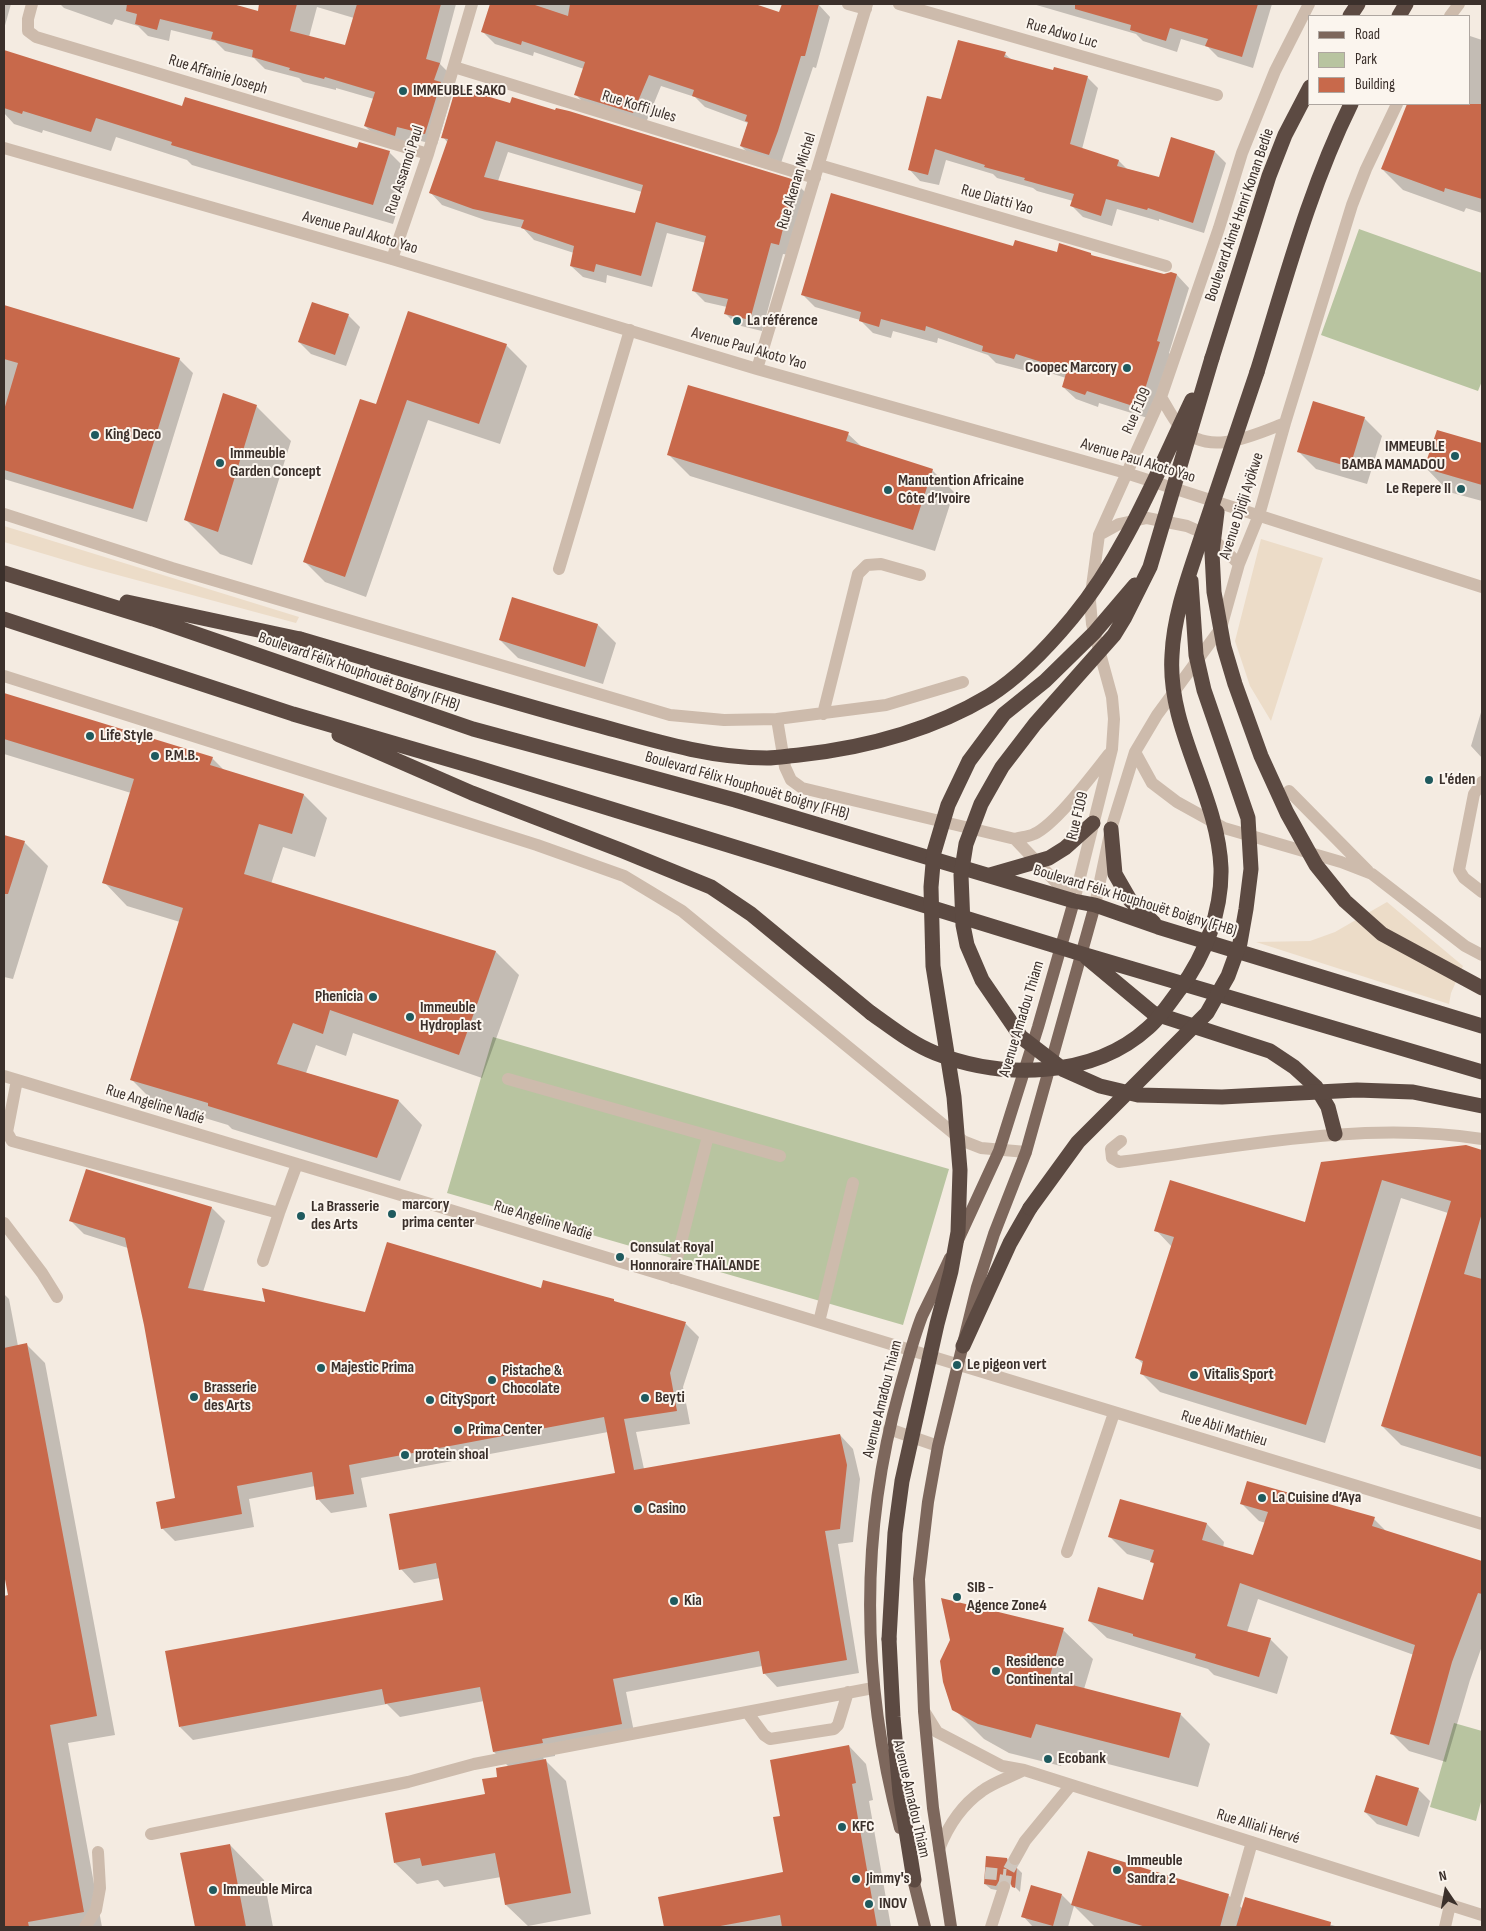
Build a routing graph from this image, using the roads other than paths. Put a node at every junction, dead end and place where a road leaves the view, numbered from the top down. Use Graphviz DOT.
graph roads {
  1 [pos="32,4"];
  2 [pos="472,4"];
  3 [pos="848,4"];
  4 [pos="898,4"];
  5 [pos="1309,4"];
  6 [pos="1358,4"];
  7 [pos="1406,4"];
  8 [pos="1458,4"];
  9 [pos="867,6"];
  10 [pos="1351,15"];
  11 [pos="1400,15"];
  12 [pos="1451,15"];
  13 [pos="454,67"];
  14 [pos="1308,91"];
  15 [pos="1218,95"];
  16 [pos="1351,105"];
  17 [pos="1397,105"];
  18 [pos="4,148"];
  19 [pos="428,154"];
  20 [pos="819,165"];
  21 [pos="815,178"];
  22 [pos="392,259"];
  23 [pos="1166,266"];
  24 [pos="630,330"];
  25 [pos="1212,358"];
  26 [pos="757,369"];
  27 [pos="1257,372"];
  28 [pos="1162,397"];
  29 [pos="1285,422"];
  30 [pos="1126,473"];
  31 [pos="4,514"];
  32 [pos="1259,515"];
  33 [pos="1098,535"];
  34 [pos="1239,564"];
  35 [pos="1150,567"];
  36 [pos="559,569"];
  37 [pos="1190,572"];
  38 [pos="4,573"];
  39 [pos="920,575"];
  40 [pos="25,580"];
  41 [pos="1482,587"];
  42 [pos="4,619"];
  43 [pos="4,676"];
  44 [pos="963,682"];
  45 [pos="293,714"];
  46 [pos="823,714"];
  47 [pos="777,720"];
  48 [pos="1112,749"];
  49 [pos="1135,752"];
  50 [pos="1482,782"];
  51 [pos="1289,791"];
  52 [pos="1093,823"];
  53 [pos="1111,829"];
  54 [pos="1015,839"];
  55 [pos="1037,862"];
  56 [pos="990,874"];
  57 [pos="1372,874"];
  58 [pos="1482,892"];
  59 [pos="1074,901"];
  60 [pos="1095,905"];
  61 [pos="1158,927"];
  62 [pos="1061,947"];
  63 [pos="1082,954"];
  64 [pos="1482,956"];
  65 [pos="1482,988"];
  66 [pos="1482,1026"];
  67 [pos="1482,1072"];
  68 [pos="4,1076"];
  69 [pos="508,1079"];
  70 [pos="17,1080"];
  71 [pos="1482,1106"];
  72 [pos="1335,1134"];
  73 [pos="708,1136"];
  74 [pos="1482,1139"];
  75 [pos="1122,1140"];
  76 [pos="999,1150"];
  77 [pos="1026,1152"];
  78 [pos="780,1156"];
  79 [pos="297,1164"];
  80 [pos="853,1183"];
  81 [pos="279,1213"];
  82 [pos="4,1223"];
  83 [pos="263,1261"];
  84 [pos="672,1278"];
  85 [pos="57,1297"];
  86 [pos="819,1322"];
  87 [pos="963,1346"];
  88 [pos="911,1350"];
  89 [pos="957,1366"];
  90 [pos="1114,1413"];
  91 [pos="889,1429"];
  92 [pos="938,1446"];
  93 [pos="1482,1524"];
  94 [pos="1067,1552"];
  95 [pos="873,1688"];
  96 [pos="848,1692"];
  97 [pos="747,1712"];
  98 [pos="924,1712"];
  99 [pos="1024,1770"];
  100 [pos="1071,1785"];
  101 [pos="151,1834"];
  102 [pos="1252,1842"];
  103 [pos="939,1849"];
  104 [pos="98,1852"];
  105 [pos="1015,1858"];
  106 [pos="914,1880"];
  107 [pos="1004,1887"];
  108 [pos="1450,1905"];
  109 [pos="1482,1915"];
  110 [pos="85,1927"];
  111 [pos="925,1927"];
  112 [pos="951,1927"];
  113 [pos="991,1927"];
  114 [pos="1228,1927"];
  115 [pos="1445,1927"];
  1 -- 19 [label="street, Rue Affainie Joseph"];
  2 -- 13 [label="street, Rue Assamoi Paul"];
  3 -- 9 [label="street"];
  4 -- 15 [label="street, Rue Adwo Luc"];
  5 -- 28 [label="street, Rue F109"];
  6 -- 10 [label="highway"];
  7 -- 11 [label="highway"];
  8 -- 12 [label="street"];
  9 -- 20 [label="street, Rue Akenan Michel"];
  13 -- 19 [label="street, Rue Assamoi Paul"];
  13 -- 21 [label="street, Rue Koffi Jules"];
  14 -- 25 [label="highway, Boulevard Aimé Henri Konan Bedie"];
  16 -- 27 [label="highway"];
  17 -- 29 [label="street, Avenue Djidji Ayökwe"];
  18 -- 22 [label="street, Avenue Paul Akoto Yao"];
  19 -- 22 [label="street, Rue Assamoi Paul"];
  20 -- 21 [label="street, Rue Akenan Michel"];
  20 -- 23 [label="street, Rue Diatti Yao"];
  21 -- 26 [label="street, Rue Akenan Michel"];
  22 -- 24 [label="street, Avenue Paul Akoto Yao"];
  24 -- 26 [label="street, Avenue Paul Akoto Yao"];
  24 -- 36 [label="street"];
  25 -- 35 [label="highway, bridge"];
  25 -- 40 [label="highway, bridge"];
  26 -- 30 [label="street, Avenue Paul Akoto Yao"];
  27 -- 37 [label="highway, bridge"];
  27 -- 65 [label="highway, bridge"];
  28 -- 29 [label="street"];
  28 -- 30 [label="street, Rue F109"];
  29 -- 32 [label="street, Avenue Djidji Ayökwe"];
  30 -- 32 [label="street, Avenue Paul Akoto Yao"];
  30 -- 33 [label="street, Rue F109"];
  31 -- 47 [label="street"];
  32 -- 34 [label="street, Avenue Djidji Ayökwe"];
  32 -- 41 [label="street, Avenue Paul Akoto Yao"];
  33 -- 34 [label="street"];
  33 -- 48 [label="street, Rue F109"];
  34 -- 49 [label="street, Avenue Djidji Ayökwe"];
  35 -- 71 [label="highway, bridge"];
  35 -- 106 [label="highway, bridge"];
  37 -- 45 [label="highway, bridge"];
  37 -- 87 [label="highway, bridge"];
  38 -- 40 [label="highway, Boulevard Félix Houphouët Boigny (FHB)"];
  39 -- 46 [label="street"];
  40 -- 56 [label="highway, Boulevard Félix Houphouët Boigny (FHB)"];
  42 -- 45 [label="highway"];
  43 -- 76 [label="street"];
  44 -- 46 [label="street"];
  45 -- 62 [label="highway"];
  46 -- 47 [label="street"];
  47 -- 54 [label="street"];
  48 -- 52 [label="street, Rue F109"];
  48 -- 54 [label="street"];
  49 -- 53 [label="street, Avenue Djidji Ayökwe"];
  49 -- 57 [label="street"];
  50 -- 58 [label="street"];
  51 -- 57 [label="street"];
  52 -- 55 [label="highway"];
  52 -- 59 [label="street, Rue F109"];
  53 -- 60 [label="street, Avenue Djidji Ayökwe"];
  53 -- 61 [label="highway"];
  54 -- 55 [label="street"];
  55 -- 56 [label="highway"];
  55 -- 59 [label="street"];
  56 -- 59 [label="highway, Boulevard Félix Houphouët Boigny (FHB)"];
  57 -- 64 [label="street"];
  59 -- 60 [label="highway, Boulevard Félix Houphouët Boigny (FHB)"];
  59 -- 62 [label="main road, Avenue Amadou Thiam"];
  60 -- 61 [label="highway, Boulevard Félix Houphouët Boigny (FHB)"];
  60 -- 63 [label="main road, Avenue Amadou Thiam"];
  61 -- 66 [label="highway, Boulevard Félix Houphouët Boigny (FHB)"];
  62 -- 63 [label="highway"];
  62 -- 76 [label="main road, Avenue Amadou Thiam"];
  63 -- 67 [label="highway"];
  63 -- 72 [label="highway"];
  63 -- 77 [label="main road, Avenue Amadou Thiam"];
  68 -- 70 [label="street, Rue Angeline Nadié"];
  69 -- 73 [label="street"];
  70 -- 79 [label="street, Rue Angeline Nadié"];
  70 -- 81 [label="street"];
  72 -- 74 [label="street"];
  72 -- 75 [label="street"];
  73 -- 78 [label="street"];
  73 -- 84 [label="street"];
  76 -- 77 [label="street"];
  76 -- 88 [label="main road, Avenue Amadou Thiam"];
  77 -- 87 [label="main road, Avenue Amadou Thiam"];
  79 -- 81 [label="street"];
  79 -- 84 [label="street, Rue Angeline Nadié"];
  80 -- 86 [label="street"];
  81 -- 83 [label="street"];
  82 -- 85 [label="street"];
  84 -- 86 [label="street, Rue Angeline Nadié"];
  86 -- 88 [label="street, Rue Angeline Nadié"];
  87 -- 89 [label="main road, Avenue Amadou Thiam"];
  88 -- 89 [label="street, Rue Angeline Nadié"];
  88 -- 91 [label="main road, Avenue Amadou Thiam"];
  89 -- 90 [label="street, Rue Abli Mathieu"];
  89 -- 92 [label="main road, Avenue Amadou Thiam"];
  90 -- 93 [label="street, Rue Abli Mathieu"];
  90 -- 94 [label="street"];
  91 -- 92 [label="street"];
  91 -- 95 [label="main road, Avenue Amadou Thiam"];
  92 -- 98 [label="main road, Avenue Amadou Thiam"];
  95 -- 96 [label="street"];
  95 -- 106 [label="main road, Avenue Amadou Thiam"];
  96 -- 97 [label="street"];
  96 -- 97 [label="street"];
  97 -- 101 [label="street"];
  98 -- 99 [label="street, Rue Alliali Hervé"];
  98 -- 103 [label="main road, Avenue Amadou Thiam"];
  99 -- 100 [label="street, Rue Alliali Hervé"];
  99 -- 103 [label="street"];
  100 -- 102 [label="street, Rue Alliali Hervé"];
  100 -- 105 [label="street"];
  102 -- 108 [label="street, Rue Alliali Hervé"];
  102 -- 114 [label="street"];
  103 -- 112 [label="main road, Avenue Amadou Thiam"];
  104 -- 110 [label="street"];
  106 -- 111 [label="main road, Avenue Amadou Thiam"];
  107 -- 113 [label="street"];
  108 -- 109 [label="street, Rue Alliali Hervé"];
  108 -- 115 [label="street"];
}
